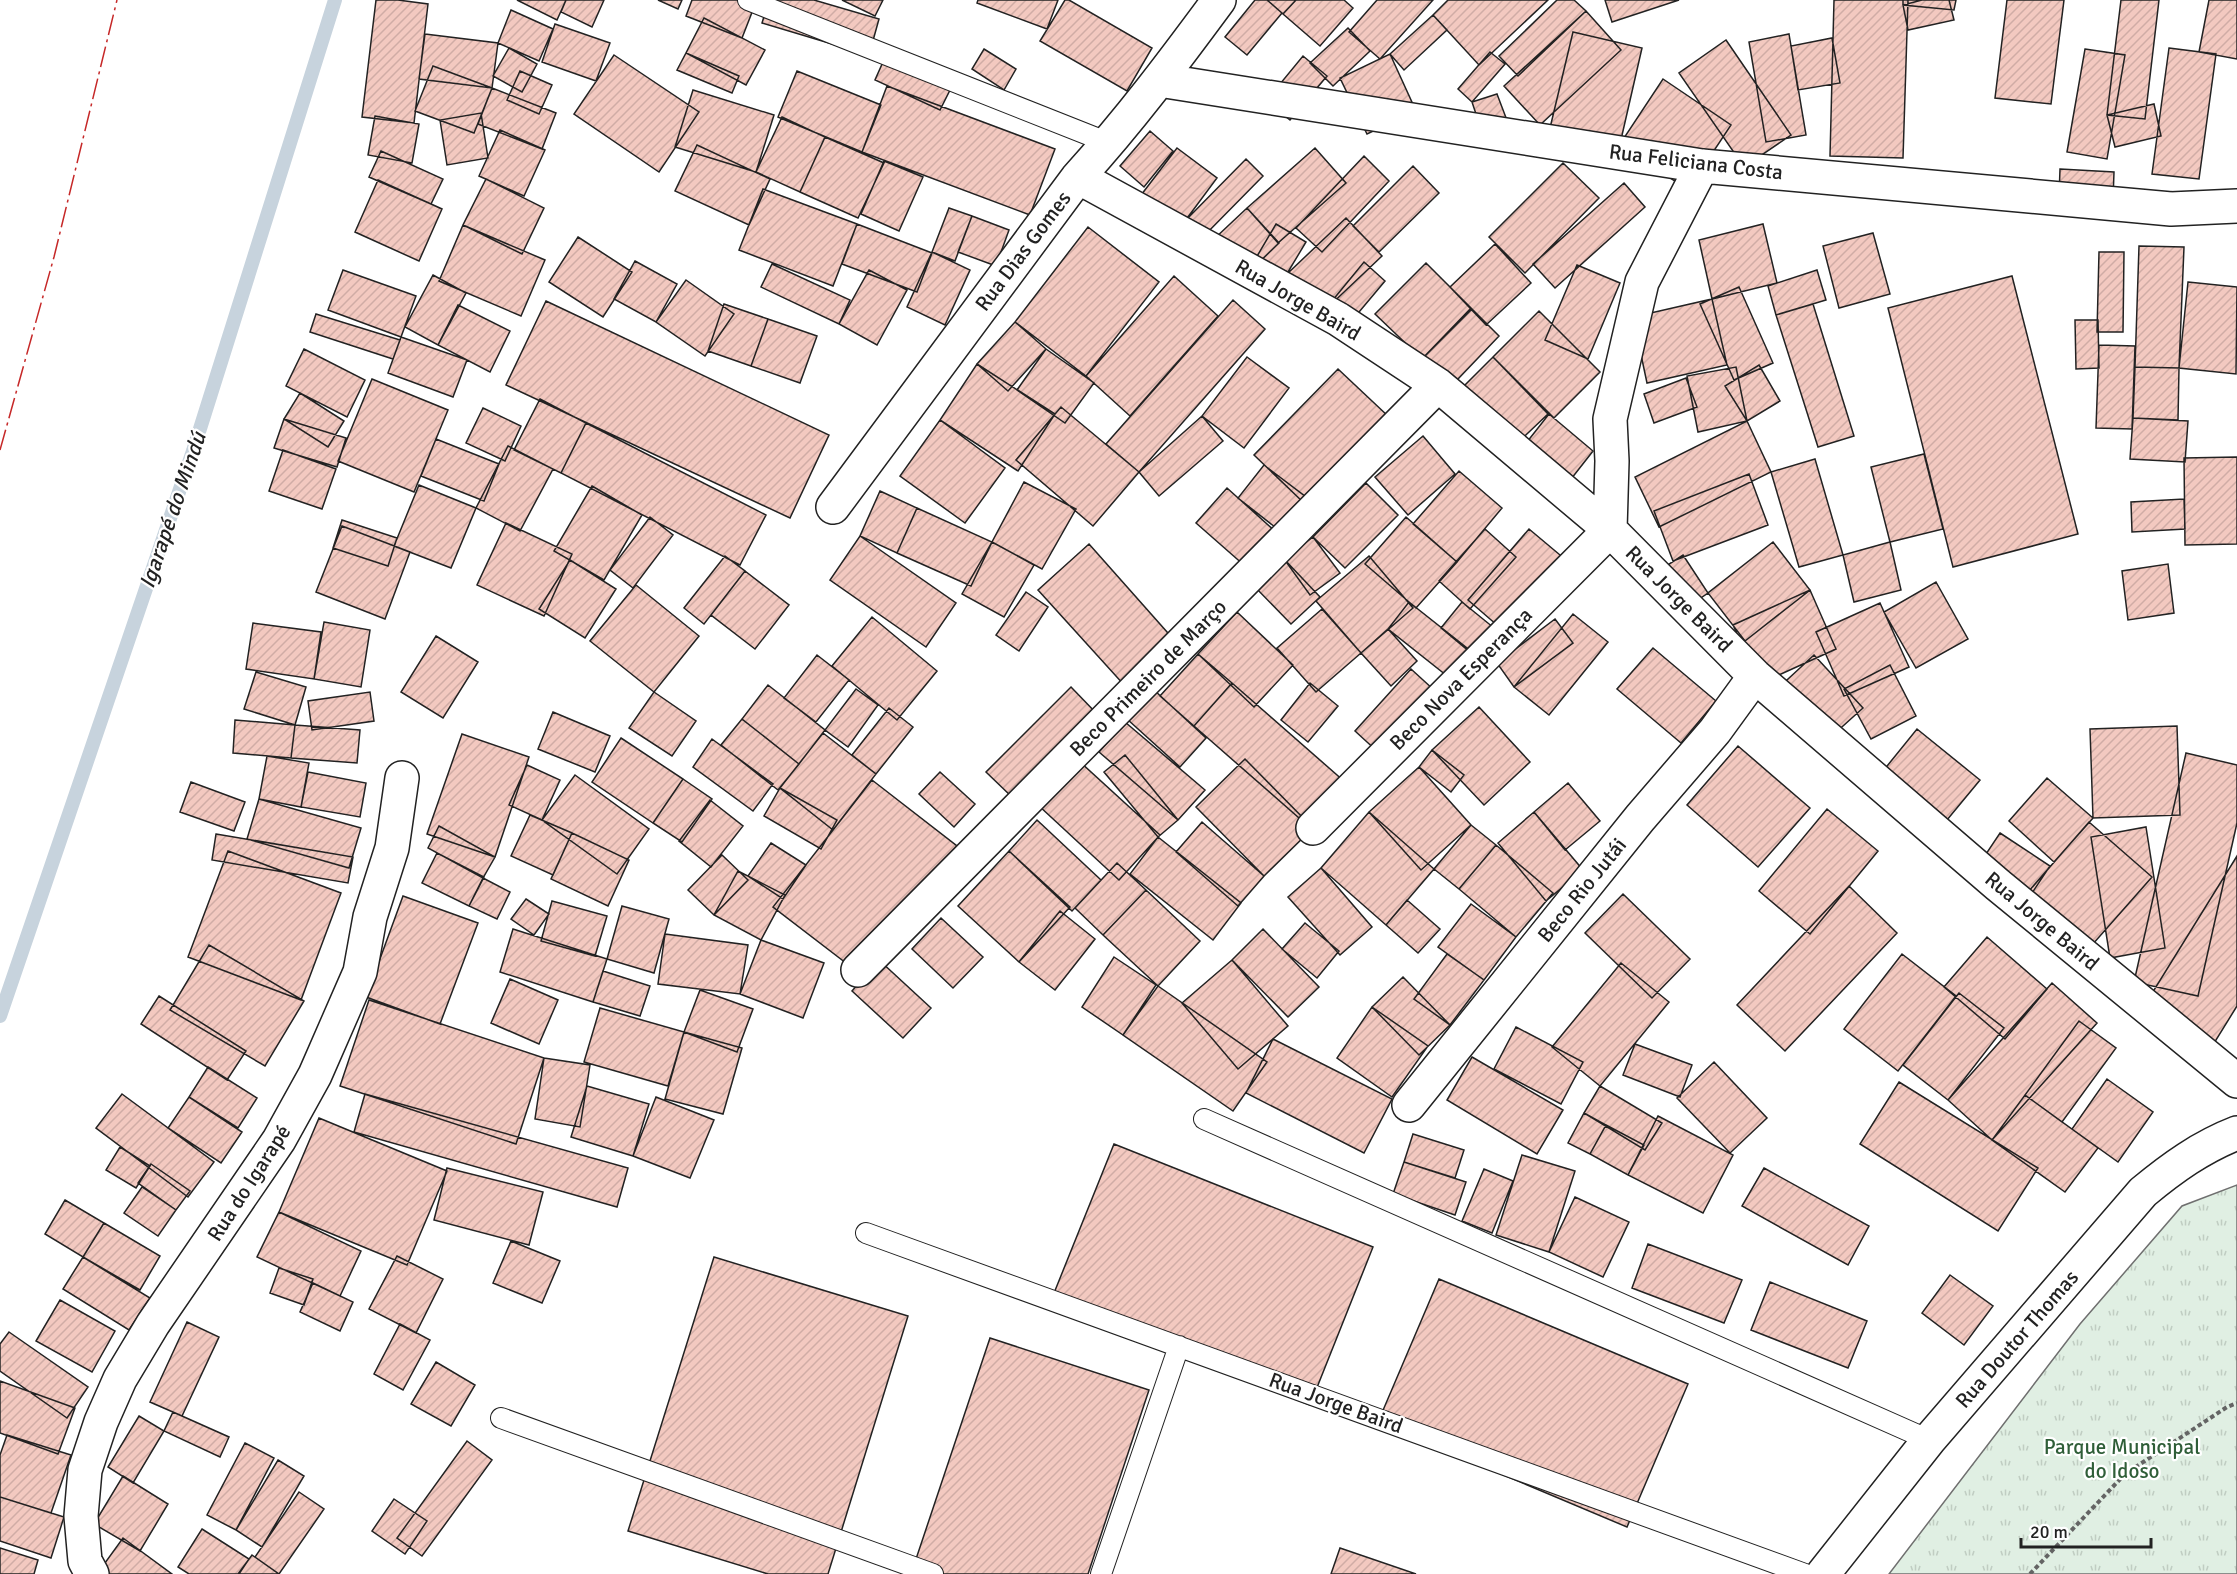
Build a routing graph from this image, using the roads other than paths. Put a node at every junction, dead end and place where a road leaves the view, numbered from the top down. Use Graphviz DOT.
graph roads {
  1 [pos="748,0"];
  2 [pos="1219,0"];
  3 [pos="1159,80"];
  4 [pos="1109,143"];
  5 [pos="1702,166"];
  6 [pos="1078,177"];
  7 [pos="2237,206"];
  8 [pos="1438,385"];
  9 [pos="833,507"];
  10 [pos="1610,530"];
  11 [pos="1755,676"];
  12 [pos="402,778"];
  13 [pos="1312,828"];
  14 [pos="858,970"];
  15 [pos="2237,1081"];
  16 [pos="1409,1105"];
  17 [pos="1204,1119"];
  18 [pos="2237,1133"];
  19 [pos="866,1233"];
  20 [pos="1179,1346"];
  21 [pos="501,1418"];
  22 [pos="1929,1440"];
  23 [pos="92,1574"];
  24 [pos="933,1574"];
  25 [pos="1101,1574"];
  26 [pos="1805,1574"];
  27 [pos="1823,1574"];
  1 -- 4 [label="lane"];
  2 -- 3 [label="street, Rua Dias Gomes"];
  3 -- 4 [label="street, Rua Dias Gomes"];
  3 -- 5 [label="street, Rua Feliciana Costa"];
  4 -- 6 [label="street, Rua Dias Gomes"];
  5 -- 7 [label="street, Rua Feliciana Costa"];
  5 -- 10 [label="street"];
  6 -- 8 [label="street, Rua Jorge Baird"];
  6 -- 9 [label="street, Rua Dias Gomes"];
  8 -- 10 [label="street, Rua Jorge Baird"];
  8 -- 14 [label="street, Beco Primeiro de Março"];
  10 -- 11 [label="street, Rua Jorge Baird"];
  10 -- 13 [label="street, Beco Nova Esperança"];
  11 -- 15 [label="street, Rua Jorge Baird"];
  11 -- 16 [label="street, Beco Rio Jutái"];
  12 -- 23 [label="street, Rua do Igarapé"];
  17 -- 22 [label="lane"];
  18 -- 22 [label="street, Rua Doutor Thomas"];
  19 -- 20 [label="lane, Rua Jorge Baird"];
  20 -- 25 [label="lane"];
  20 -- 26 [label="lane, Rua Jorge Baird"];
  21 -- 24 [label="lane"];
  22 -- 27 [label="street, Rua Doutor Thomas"];
}
